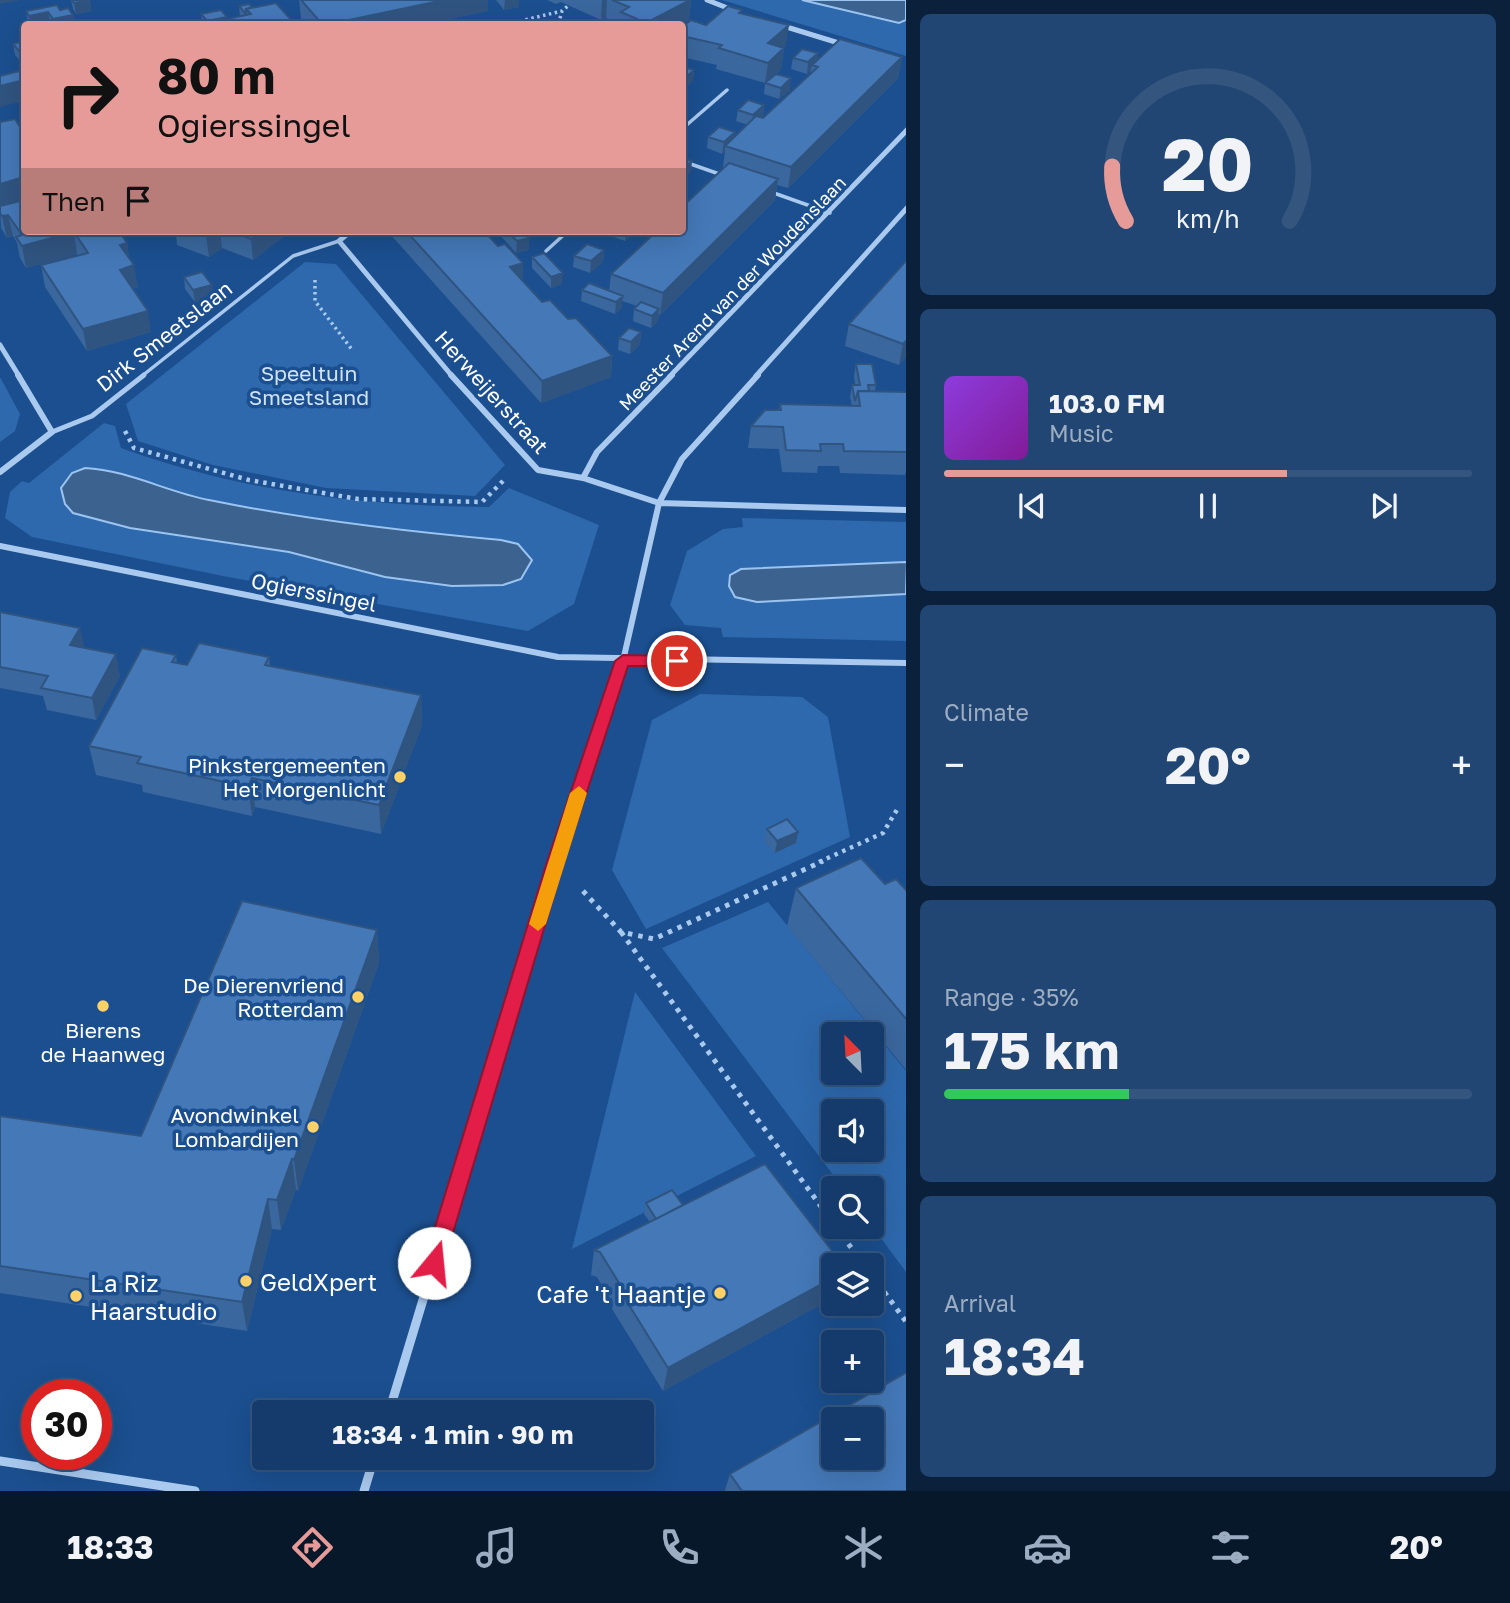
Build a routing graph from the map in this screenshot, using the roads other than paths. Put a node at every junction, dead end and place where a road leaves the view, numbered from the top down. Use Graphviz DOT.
graph roads {
  1 [pos="707,0"];
  2 [pos="738,13"];
  3 [pos="776,24"];
  4 [pos="852,47"];
  5 [pos="727,90"];
  6 [pos="686,126"];
  7 [pos="21,128"];
  8 [pos="906,130"];
  9 [pos="0,131"];
  10 [pos="686,162"];
  11 [pos="732,178"];
  12 [pos="768,191"];
  13 [pos="906,208"];
  14 [pos="830,213"];
  15 [pos="346,235"];
  16 [pos="564,235"];
  17 [pos="339,241"];
  18 [pos="546,251"];
  19 [pos="0,345"];
  20 [pos="52,432"];
  21 [pos="0,471"];
  22 [pos="583,478"];
  23 [pos="659,503"];
  24 [pos="906,510"];
  25 [pos="0,546"];
  26 [pos="623,661"];
  27 [pos="906,663"];
  28 [pos="393,1400"];
  29 [pos="0,1461"];
  30 [pos="370,1470"];
  31 [pos="195,1491"];
  32 [pos="364,1491"];
  1 -- 2 [label="street"];
  3 -- 4 [label="street"];
  5 -- 6 [label="lane"];
  7 -- 9 [label="street"];
  8 -- 14 [label="street, Meester Arend van der Woudenslaan"];
  10 -- 11 [label="lane"];
  12 -- 14 [label="lane"];
  13 -- 23 [label="street"];
  14 -- 22 [label="street, Meester Arend van der Woudenslaan"];
  15 -- 17 [label="street, Dirk Smeetslaan"];
  16 -- 18 [label="lane"];
  17 -- 20 [label="lane, Dirk Smeetslaan"];
  17 -- 22 [label="street, Herweijerstraat"];
  19 -- 20 [label="street"];
  20 -- 21 [label="street, Dirk Smeetslaan"];
  22 -- 23 [label="street, Herweijerstraat"];
  23 -- 24 [label="street"];
  23 -- 26 [label="street"];
  25 -- 26 [label="street, Ogierssingel"];
  26 -- 27 [label="street, Ogierssingel"];
  26 -- 28 [label="street"];
  29 -- 31 [label="street"];
  30 -- 32 [label="street"];
}
